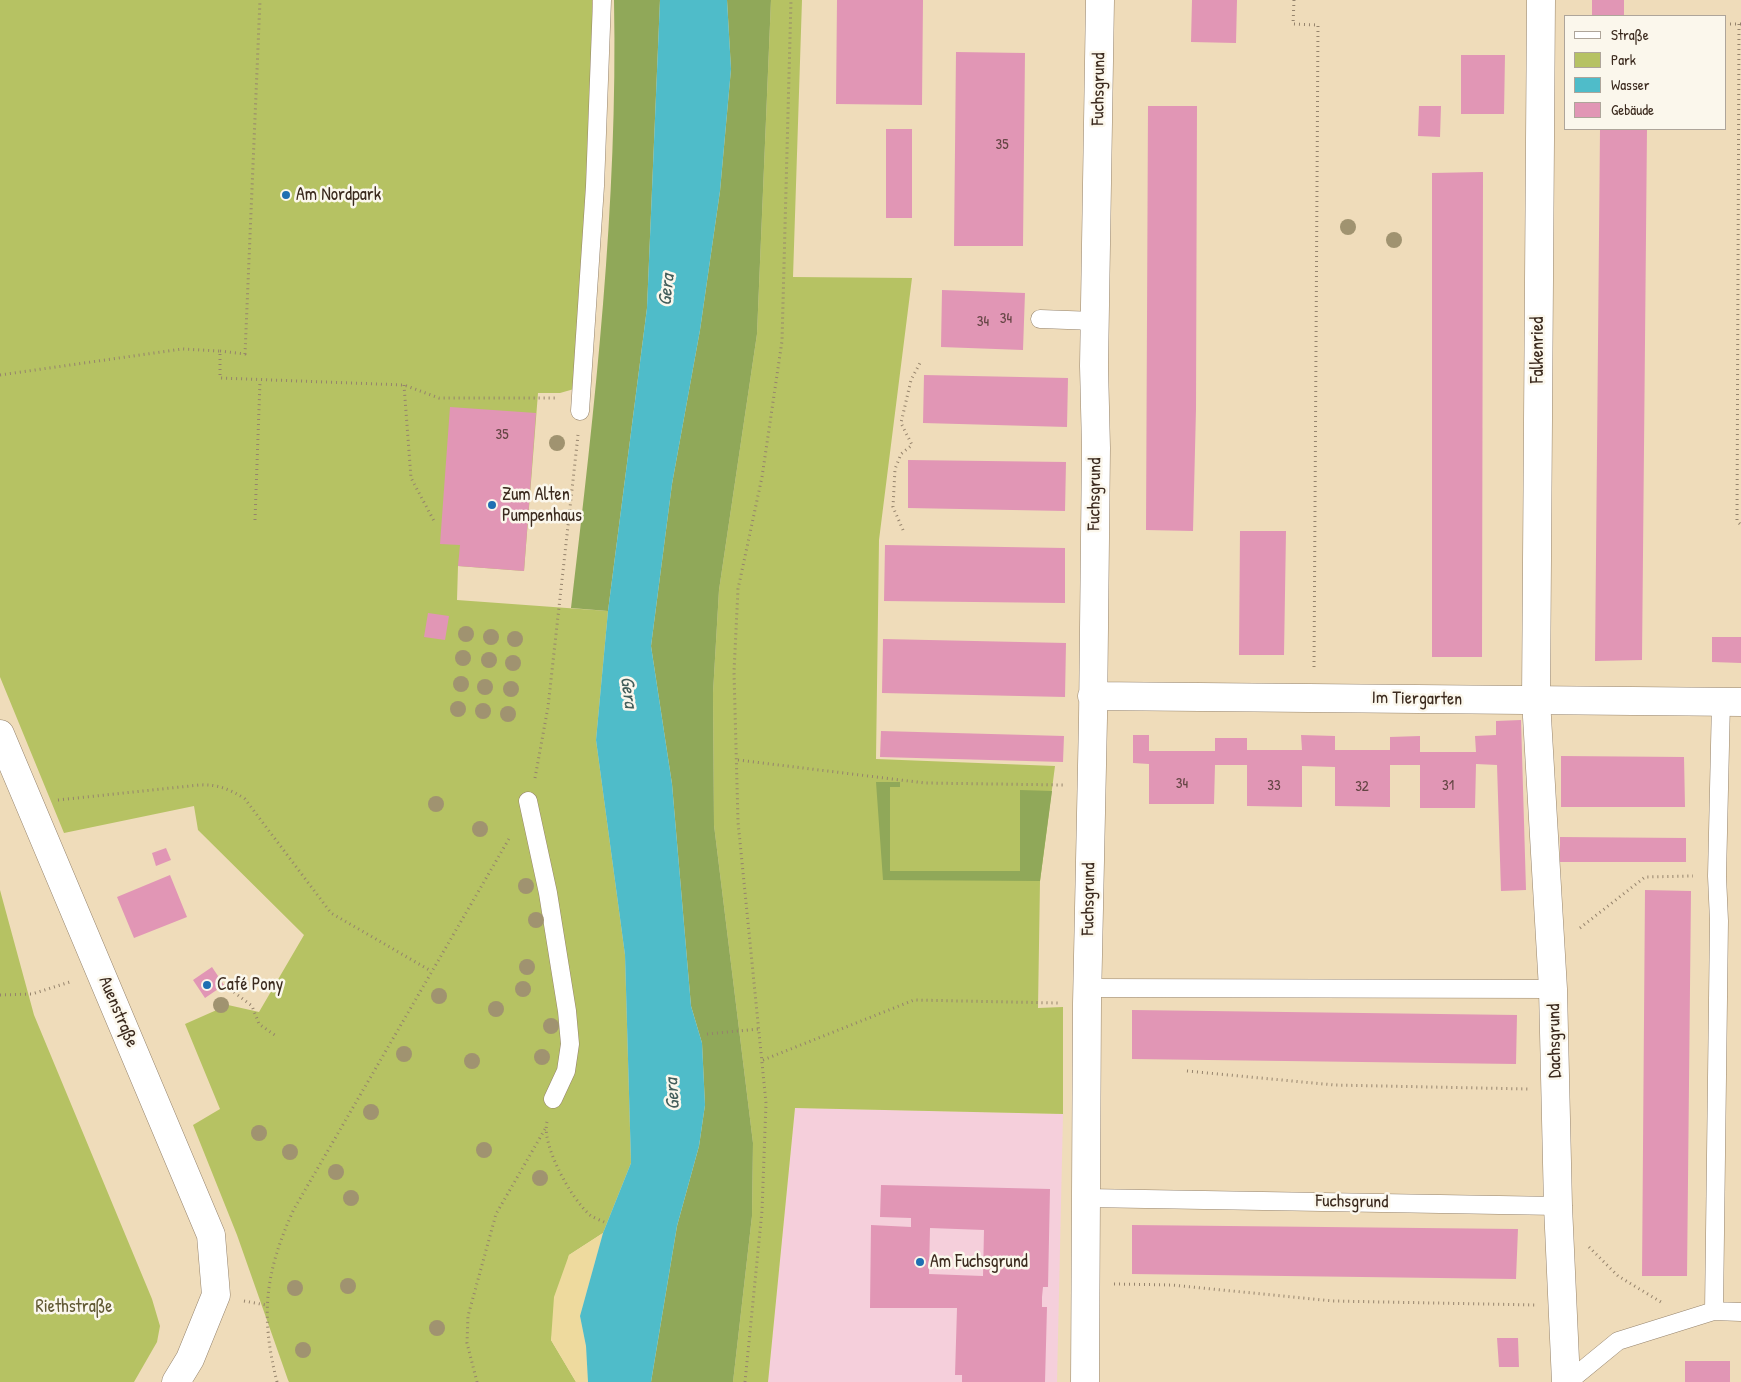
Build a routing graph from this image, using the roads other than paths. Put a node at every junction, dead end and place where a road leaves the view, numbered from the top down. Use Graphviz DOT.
graph roads {
  1 [pos="602,0"];
  2 [pos="1100,0"];
  3 [pos="1541,0"];
  4 [pos="1040,319"];
  5 [pos="1095,321"];
  6 [pos="581,404"];
  7 [pos="1092,696"];
  8 [pos="1536,700"];
  9 [pos="1731,702"];
  10 [pos="0,734"];
  11 [pos="528,801"];
  12 [pos="1553,989"];
  13 [pos="1087,996"];
  14 [pos="553,1099"];
  15 [pos="1086,1198"];
  16 [pos="1559,1212"];
  17 [pos="1714,1311"];
  18 [pos="1741,1312"];
  19 [pos="176,1382"];
  20 [pos="1085,1382"];
  21 [pos="1567,1382"];
  1 -- 6 [label="lane"];
  2 -- 5 [label="street, Fuchsgrund"];
  3 -- 8 [label="street, Falkenried"];
  4 -- 5 [label="lane"];
  5 -- 7 [label="street, Fuchsgrund"];
  7 -- 8 [label="street, Im Tiergarten"];
  7 -- 13 [label="street, Fuchsgrund"];
  8 -- 9 [label="street, Im Tiergarten"];
  8 -- 12 [label="street, Dachsgrund"];
  9 -- 17 [label="lane"];
  10 -- 19 [label="street, Auenstraße"];
  11 -- 14 [label="lane"];
  12 -- 13 [label="lane"];
  12 -- 16 [label="street, Dachsgrund"];
  13 -- 15 [label="street, Fuchsgrund"];
  15 -- 16 [label="lane, Fuchsgrund"];
  15 -- 20 [label="street, Fuchsgrund"];
  16 -- 21 [label="street, Dachsgrund"];
  17 -- 18 [label="lane, Dachsgrund"];
  17 -- 21 [label="lane, Dachsgrund"];
}
